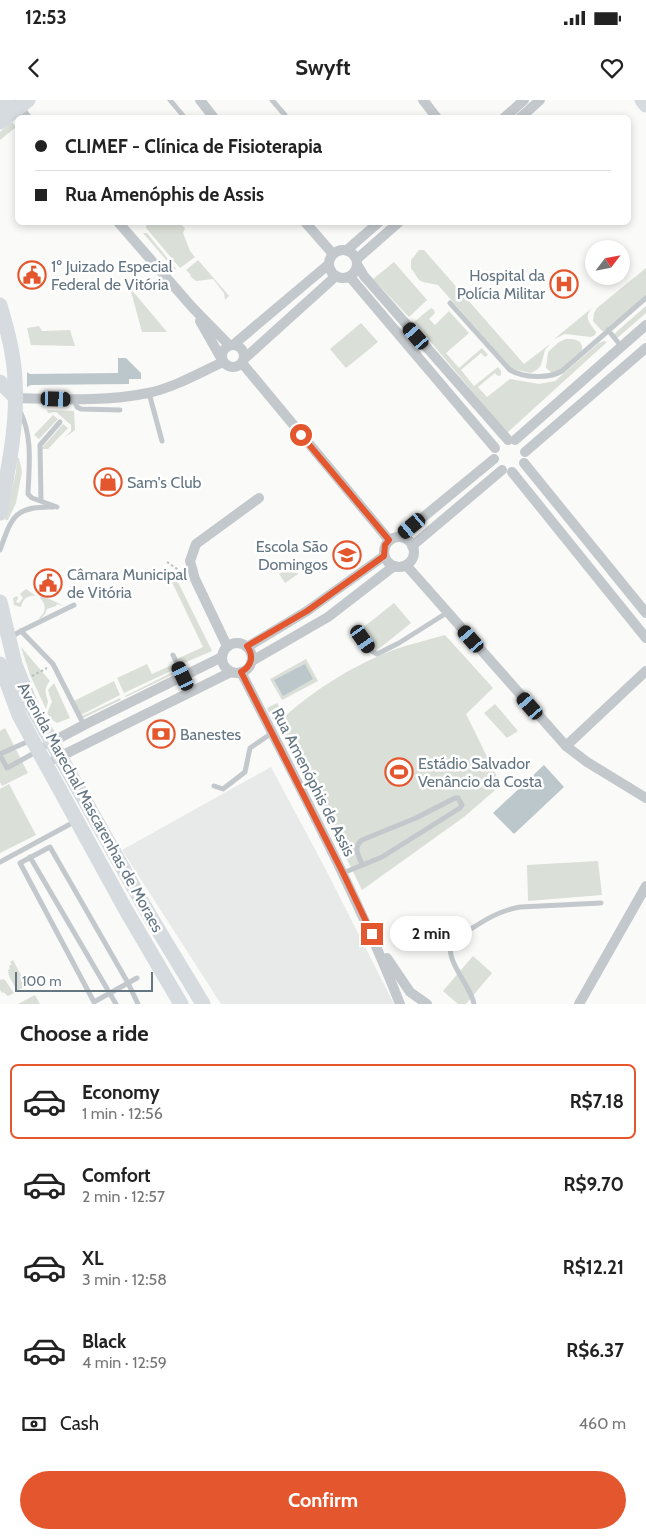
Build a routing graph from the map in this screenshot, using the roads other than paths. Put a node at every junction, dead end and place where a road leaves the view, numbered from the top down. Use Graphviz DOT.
graph roads {
  1 [pos="170,100"];
  2 [pos="272,100"];
  3 [pos="423,100"];
  4 [pos="524,100"];
  5 [pos="540,100"];
  6 [pos="642,100"];
  7 [pos="205,102"];
  8 [pos="19,105"];
  9 [pos="646,105"];
  10 [pos="0,106"];
  11 [pos="182,115"];
  12 [pos="212,115"];
  13 [pos="284,115"];
  14 [pos="435,115"];
  15 [pos="507,115"];
  16 [pos="523,115"];
  17 [pos="0,122"];
  18 [pos="121,225"];
  19 [pos="307,225"];
  20 [pos="376,225"];
  21 [pos="396,225"];
  22 [pos="347,250"];
  23 [pos="331,259"];
  24 [pos="357,263"];
  25 [pos="336,276"];
  26 [pos="350,276"];
  27 [pos="646,298"];
  28 [pos="450,303"];
  29 [pos="0,305"];
  30 [pos="192,307"];
  31 [pos="646,325"];
  32 [pos="608,330"];
  33 [pos="634,335"];
  34 [pos="231,345"];
  35 [pos="621,346"];
  36 [pos="646,349"];
  37 [pos="222,360"];
  38 [pos="243,361"];
  39 [pos="232,368"];
  40 [pos="0,382"];
  41 [pos="264,390"];
  42 [pos="149,393"];
  43 [pos="16,399"];
  44 [pos="73,399"];
  45 [pos="120,410"];
  46 [pos="60,422"];
  47 [pos="511,440"];
  48 [pos="162,441"];
  49 [pos="525,452"];
  50 [pos="495,454"];
  51 [pos="524,463"];
  52 [pos="507,471"];
  53 [pos="259,498"];
  54 [pos="41,500"];
  55 [pos="0,513"];
  56 [pos="572,522"];
  57 [pos="560,532"];
  58 [pos="394,539"];
  59 [pos="412,546"];
  60 [pos="0,550"];
  61 [pos="384,556"];
  62 [pos="406,565"];
  63 [pos="394,566"];
  64 [pos="619,579"];
  65 [pos="606,590"];
  66 [pos="0,602"];
  67 [pos="74,605"];
  68 [pos="448,612"];
  69 [pos="646,613"];
  70 [pos="355,628"];
  71 [pos="15,635"];
  72 [pos="646,638"];
  73 [pos="227,646"];
  74 [pos="247,646"];
  75 [pos="173,655"];
  76 [pos="222,657"];
  77 [pos="252,661"];
  78 [pos="0,664"];
  79 [pos="236,672"];
  80 [pos="646,672"];
  81 [pos="183,676"];
  82 [pos="128,703"];
  83 [pos="137,718"];
  84 [pos="84,725"];
  85 [pos="272,733"];
  86 [pos="52,742"];
  87 [pos="0,746"];
  88 [pos="566,746"];
  89 [pos="7,751"];
  90 [pos="40,752"];
  91 [pos="0,755"];
  92 [pos="60,756"];
  93 [pos="214,786"];
  94 [pos="646,798"];
  95 [pos="77,820"];
  96 [pos="30,856"];
  97 [pos="0,862"];
  98 [pos="362,864"];
  99 [pos="343,873"];
  100 [pos="646,886"];
  101 [pos="601,903"];
  102 [pos="372,934"];
  103 [pos="137,978"];
  104 [pos="128,983"];
  105 [pos="110,993"];
  106 [pos="94,1003"];
  107 [pos="116,1004"];
  108 [pos="138,1004"];
  109 [pos="181,1004"];
  110 [pos="203,1004"];
  111 [pos="400,1004"];
  112 [pos="427,1004"];
  113 [pos="474,1004"];
  114 [pos="579,1004"];
  1 -- 11 [label="lane"];
  2 -- 13 [label="lane"];
  3 -- 14 [label="street"];
  4 -- 15 [label="street"];
  5 -- 16 [label="street"];
  6 -- 9 [label="main road"];
  7 -- 12 [label="street"];
  8 -- 10 [label="main road"];
  8 -- 17 [label="main road"];
  18 -- 30 [label="street"];
  19 -- 23 [label="street"];
  20 -- 22 [label="street"];
  21 -- 24 [label="street"];
  22 -- 23 [label="street"];
  22 -- 24 [label="street"];
  23 -- 25 [label="street"];
  23 -- 34 [label="street"];
  24 -- 26 [label="street"];
  24 -- 47 [label="street"];
  25 -- 26 [label="street"];
  25 -- 38 [label="street"];
  26 -- 50 [label="street"];
  27 -- 32 [label="lane"];
  28 -- 32 [label="lane"];
  29 -- 43 [label="main road"];
  30 -- 34 [label="street"];
  30 -- 37 [label="street"];
  31 -- 33 [label="street"];
  32 -- 35 [label="lane"];
  33 -- 35 [label="street"];
  33 -- 36 [label="street"];
  34 -- 37 [label="street"];
  34 -- 38 [label="street"];
  35 -- 47 [label="street"];
  36 -- 49 [label="street"];
  37 -- 39 [label="street"];
  37 -- 42 [label="street"];
  38 -- 39 [label="street"];
  38 -- 41 [label="street"];
  39 -- 41 [label="street"];
  40 -- 43 [label="main road"];
  41 -- 58 [label="street"];
  42 -- 44 [label="street"];
  42 -- 48 [label="lane"];
  43 -- 44 [label="street"];
  43 -- 54 [label="lane"];
  43 -- 55 [label="main road"];
  44 -- 45 [label="lane"];
  46 -- 54 [label="lane"];
  47 -- 49 [label="street"];
  47 -- 50 [label="street"];
  49 -- 51 [label="street"];
  50 -- 52 [label="street"];
  50 -- 58 [label="street"];
  51 -- 52 [label="street"];
  51 -- 56 [label="street"];
  52 -- 57 [label="street"];
  52 -- 59 [label="street"];
  53 -- 73 [label="street"];
  54 -- 60 [label="lane"];
  56 -- 57 [label="street"];
  56 -- 64 [label="street"];
  57 -- 65 [label="street"];
  58 -- 59 [label="street"];
  58 -- 61 [label="street"];
  59 -- 62 [label="street"];
  61 -- 63 [label="street"];
  61 -- 74 [label="street"];
  62 -- 63 [label="street"];
  62 -- 68 [label="street"];
  63 -- 77 [label="street"];
  64 -- 65 [label="street"];
  64 -- 69 [label="street"];
  65 -- 72 [label="street"];
  66 -- 71 [label="main road, Avenida Marechal Mascarenhas de Moraes"];
  67 -- 71 [label="lane"];
  68 -- 70 [label="lane"];
  68 -- 88 [label="street"];
  71 -- 84 [label="lane"];
  71 -- 86 [label="main road, Avenida Marechal Mascarenhas de Moraes"];
  73 -- 74 [label="street"];
  73 -- 76 [label="street"];
  74 -- 77 [label="street"];
  75 -- 81 [label="lane"];
  76 -- 79 [label="street"];
  76 -- 81 [label="street"];
  77 -- 79 [label="street"];
  78 -- 90 [label="main road, Avenida Marechal Mascarenhas de Moraes"];
  79 -- 83 [label="street"];
  79 -- 85 [label="street, Rua Amenóphis de Assis"];
  80 -- 88 [label="street"];
  81 -- 82 [label="street"];
  82 -- 83 [label="street"];
  82 -- 84 [label="street"];
  83 -- 92 [label="street"];
  84 -- 86 [label="street"];
  85 -- 93 [label="lane"];
  85 -- 99 [label="street, Rua Amenóphis de Assis"];
  86 -- 90 [label="street"];
  86 -- 92 [label="main road, Avenida Marechal Mascarenhas de Moraes"];
  87 -- 89 [label="lane"];
  88 -- 94 [label="street"];
  89 -- 90 [label="lane"];
  89 -- 91 [label="lane"];
  90 -- 91 [label="lane"];
  90 -- 92 [label="street"];
  90 -- 95 [label="main road, Avenida Marechal Mascarenhas de Moraes"];
  92 -- 110 [label="main road, Avenida Marechal Mascarenhas de Moraes"];
  95 -- 97 [label="lane"];
  95 -- 109 [label="main road, Avenida Marechal Mascarenhas de Moraes"];
  96 -- 104 [label="lane"];
  96 -- 105 [label="lane"];
  96 -- 106 [label="lane"];
  98 -- 98 [label="lane"];
  98 -- 99 [label="lane"];
  99 -- 102 [label="street, Rua Amenóphis de Assis"];
  100 -- 114 [label="street"];
  101 -- 113 [label="lane"];
  102 -- 111 [label="street, Rua Amenóphis de Assis"];
  102 -- 112 [label="street, Rua Amenóphis de Assis"];
  103 -- 104 [label="lane"];
  104 -- 105 [label="lane"];
  104 -- 108 [label="lane"];
  105 -- 106 [label="lane"];
  105 -- 107 [label="lane"];
}
